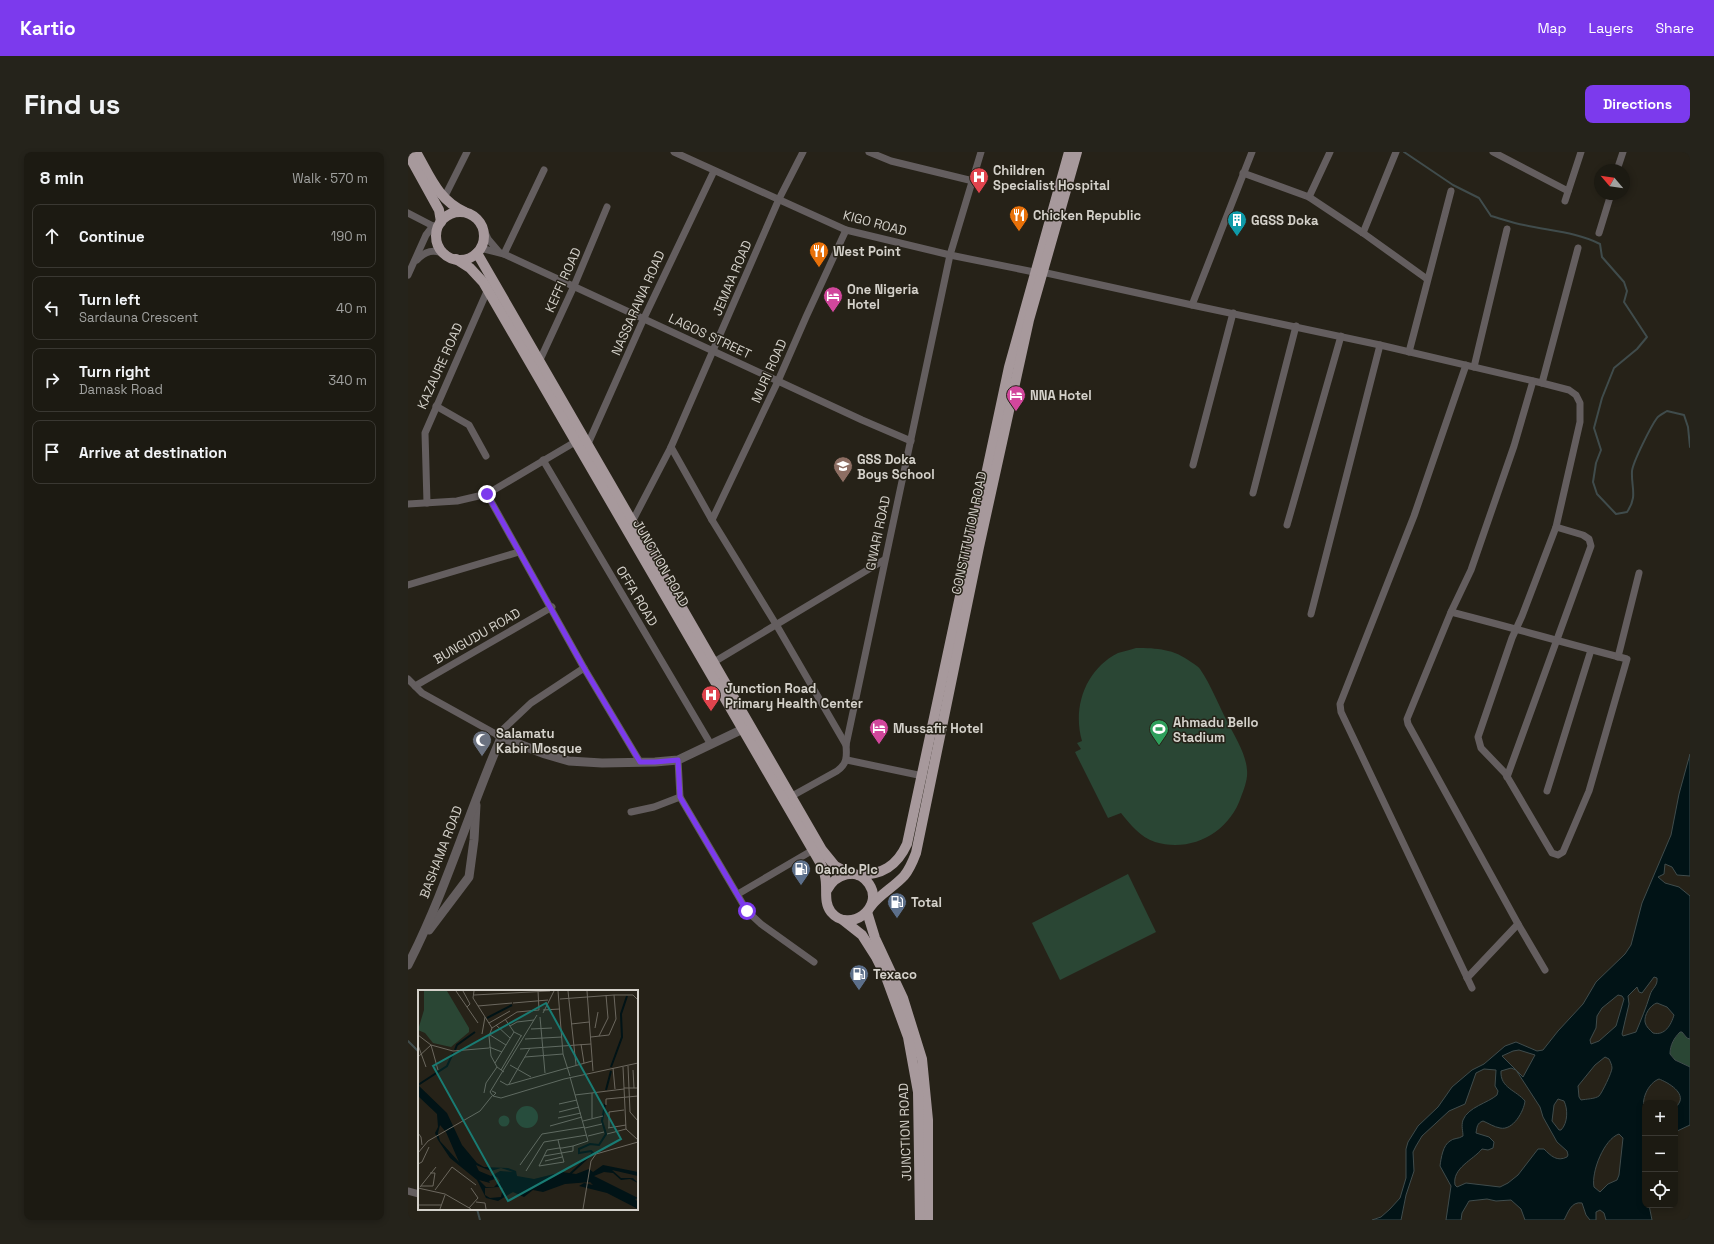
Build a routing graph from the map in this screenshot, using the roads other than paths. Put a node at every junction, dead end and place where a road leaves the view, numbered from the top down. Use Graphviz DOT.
graph roads {
  1 [pos="416,152"];
  2 [pos="467,152"];
  3 [pos="674,152"];
  4 [pos="803,152"];
  5 [pos="869,152"];
  6 [pos="981,152"];
  7 [pos="1069,152"];
  8 [pos="1077,152"];
  9 [pos="1252,152"];
  10 [pos="1330,152"];
  11 [pos="1396,152"];
  12 [pos="1493,152"];
  13 [pos="1581,152"];
  14 [pos="1622,152"];
  15 [pos="408,154"];
  16 [pos="1619,164"];
  17 [pos="544,170"];
  18 [pos="714,171"];
  19 [pos="1243,173"];
  20 [pos="973,181"];
  21 [pos="1451,191"];
  22 [pos="1568,191"];
  23 [pos="1309,197"];
  24 [pos="444,198"];
  25 [pos="779,199"];
  26 [pos="1608,200"];
  27 [pos="1565,201"];
  28 [pos="607,207"];
  29 [pos="408,213"];
  30 [pos="469,214"];
  31 [pos="438,224"];
  32 [pos="483,228"];
  33 [pos="1507,229"];
  34 [pos="846,230"];
  35 [pos="1363,233"];
  36 [pos="1599,233"];
  37 [pos="1578,248"];
  38 [pos="478,251"];
  39 [pos="502,253"];
  40 [pos="446,255"];
  41 [pos="950,255"];
  42 [pos="456,259"];
  43 [pos="412,265"];
  44 [pos="1038,272"];
  45 [pos="408,275"];
  46 [pos="1427,280"];
  47 [pos="574,286"];
  48 [pos="488,289"];
  49 [pos="1192,305"];
  50 [pos="1233,313"];
  51 [pos="644,318"];
  52 [pos="1296,326"];
  53 [pos="1341,336"];
  54 [pos="1380,345"];
  55 [pos="713,351"];
  56 [pos="1410,352"];
  57 [pos="539,362"];
  58 [pos="1470,366"];
  59 [pos="778,381"];
  60 [pos="1533,381"];
  61 [pos="1542,383"];
  62 [pos="436,406"];
  63 [pos="911,441"];
  64 [pos="575,442"];
  65 [pos="587,446"];
  66 [pos="671,447"];
  67 [pos="486,456"];
  68 [pos="543,460"];
  69 [pos="1193,465"];
  70 [pos="1253,493"];
  71 [pos="487,494"];
  72 [pos="427,503"];
  73 [pos="408,504"];
  74 [pos="712,520"];
  75 [pos="632,522"];
  76 [pos="1287,525"];
  77 [pos="1556,527"];
  78 [pos="519,552"];
  79 [pos="884,560"];
  80 [pos="1640,573"];
  81 [pos="408,585"];
  82 [pos="552,607"];
  83 [pos="1451,612"];
  84 [pos="1311,614"];
  85 [pos="777,626"];
  86 [pos="1515,628"];
  87 [pos="958,629"];
  88 [pos="1556,641"];
  89 [pos="1591,650"];
  90 [pos="1618,657"];
  91 [pos="714,662"];
  92 [pos="584,668"];
  93 [pos="408,679"];
  94 [pos="415,686"];
  95 [pos="743,729"];
  96 [pos="500,736"];
  97 [pos="710,743"];
  98 [pos="846,745"];
  99 [pos="678,760"];
  100 [pos="847,760"];
  101 [pos="640,762"];
  102 [pos="922,776"];
  103 [pos="1507,777"];
  104 [pos="1547,791"];
  105 [pos="476,796"];
  106 [pos="792,796"];
  107 [pos="680,797"];
  108 [pos="631,812"];
  109 [pos="813,850"];
  110 [pos="854,874"];
  111 [pos="827,890"];
  112 [pos="738,894"];
  113 [pos="869,909"];
  114 [pos="843,920"];
  115 [pos="1518,924"];
  116 [pos="421,939"];
  117 [pos="814,962"];
  118 [pos="408,965"];
  119 [pos="1545,970"];
  120 [pos="1468,978"];
  121 [pos="1472,988"];
  122 [pos="408,1191"];
  123 [pos="418,1194"];
  124 [pos="920,1220"];
  125 [pos="928,1220"];
  1 -- 24 [label="main road"];
  2 -- 24 [label="street"];
  3 -- 18 [label="street, KIGO ROAD"];
  4 -- 25 [label="street, JEMA'A ROAD"];
  5 -- 20 [label="street"];
  6 -- 20 [label="street, GWARI ROAD"];
  7 -- 44 [label="main road, CONSTITUTION ROAD"];
  8 -- 44 [label="main road, CONSTITUTION ROAD"];
  9 -- 19 [label="street"];
  10 -- 23 [label="street"];
  11 -- 35 [label="street"];
  12 -- 22 [label="street"];
  13 -- 22 [label="street"];
  14 -- 16 [label="street"];
  15 -- 31 [label="main road"];
  17 -- 39 [label="street"];
  18 -- 25 [label="street, KIGO ROAD"];
  18 -- 51 [label="street, NASSARAWA ROAD"];
  19 -- 23 [label="street"];
  19 -- 49 [label="street"];
  20 -- 41 [label="street, GWARI ROAD"];
  21 -- 46 [label="street"];
  22 -- 27 [label="street"];
  23 -- 35 [label="street"];
  24 -- 30 [label="main road"];
  25 -- 34 [label="street, KIGO ROAD"];
  25 -- 55 [label="street, JEMA'A ROAD"];
  26 -- 36 [label="street"];
  28 -- 47 [label="street, KEFFI ROAD"];
  29 -- 31 [label="street"];
  30 -- 31 [label="main road"];
  30 -- 32 [label="main road"];
  31 -- 40 [label="main road"];
  31 -- 43 [label="street"];
  32 -- 38 [label="main road"];
  32 -- 39 [label="street, LAGOS STREET"];
  33 -- 58 [label="street"];
  34 -- 41 [label="street, KIGO ROAD"];
  34 -- 59 [label="street, MURI ROAD"];
  35 -- 46 [label="street"];
  37 -- 61 [label="street"];
  38 -- 39 [label="street, LAGOS STREET"];
  38 -- 42 [label="main road"];
  38 -- 57 [label="main road, JUNCTION ROAD"];
  39 -- 47 [label="street, LAGOS STREET"];
  40 -- 42 [label="main road"];
  40 -- 43 [label="street"];
  41 -- 44 [label="street, KIGO ROAD"];
  41 -- 63 [label="street, GWARI ROAD"];
  42 -- 48 [label="main road, JUNCTION ROAD"];
  43 -- 45 [label="street"];
  44 -- 49 [label="street, KIGO ROAD"];
  44 -- 87 [label="main road, CONSTITUTION ROAD"];
  46 -- 56 [label="street"];
  47 -- 51 [label="street, LAGOS STREET"];
  47 -- 57 [label="street, KEFFI ROAD"];
  48 -- 62 [label="street, KAZAURE ROAD"];
  48 -- 64 [label="main road, JUNCTION ROAD"];
  49 -- 50 [label="street, KIGO ROAD"];
  50 -- 52 [label="street, KIGO ROAD"];
  50 -- 69 [label="street"];
  51 -- 55 [label="street, LAGOS STREET"];
  51 -- 65 [label="street, NASSARAWA ROAD"];
  52 -- 53 [label="street, KIGO ROAD"];
  52 -- 70 [label="street"];
  53 -- 54 [label="street, KIGO ROAD"];
  53 -- 76 [label="street"];
  54 -- 56 [label="street, KIGO ROAD"];
  54 -- 84 [label="street"];
  55 -- 59 [label="street, LAGOS STREET"];
  55 -- 66 [label="street, JEMA'A ROAD"];
  56 -- 58 [label="street, KIGO ROAD"];
  57 -- 65 [label="main road, JUNCTION ROAD"];
  58 -- 60 [label="street, KIGO ROAD"];
  58 -- 120 [label="street"];
  59 -- 63 [label="street, LAGOS STREET"];
  59 -- 74 [label="street, MURI ROAD"];
  60 -- 61 [label="street, KIGO ROAD"];
  60 -- 83 [label="street"];
  61 -- 77 [label="street, KIGO ROAD"];
  62 -- 67 [label="street"];
  62 -- 72 [label="street, KAZAURE ROAD"];
  63 -- 79 [label="street, GWARI ROAD"];
  64 -- 68 [label="street"];
  64 -- 95 [label="main road, JUNCTION ROAD"];
  65 -- 75 [label="main road, JUNCTION ROAD"];
  66 -- 74 [label="street, GWARI ROAD"];
  66 -- 75 [label="street, JEMA'A ROAD"];
  68 -- 71 [label="street"];
  68 -- 97 [label="street, OFFA ROAD"];
  71 -- 72 [label="street"];
  71 -- 78 [label="street"];
  72 -- 73 [label="street"];
  74 -- 85 [label="street, GWARI ROAD"];
  75 -- 91 [label="main road, JUNCTION ROAD"];
  77 -- 86 [label="street, KIGO ROAD"];
  77 -- 88 [label="street"];
  78 -- 81 [label="street"];
  78 -- 82 [label="street"];
  79 -- 85 [label="street"];
  79 -- 98 [label="street, GWARI ROAD"];
  80 -- 90 [label="street"];
  82 -- 92 [label="street"];
  82 -- 94 [label="street, BUNGUDU ROAD"];
  83 -- 86 [label="street"];
  83 -- 115 [label="street"];
  85 -- 91 [label="street"];
  85 -- 98 [label="street, GWARI ROAD"];
  86 -- 88 [label="street"];
  86 -- 103 [label="street, KIGO ROAD"];
  87 -- 102 [label="main road, CONSTITUTION ROAD"];
  87 -- 113 [label="main road, CONSTITUTION ROAD"];
  88 -- 89 [label="street"];
  88 -- 103 [label="street"];
  89 -- 90 [label="street"];
  89 -- 104 [label="street"];
  90 -- 103 [label="street, KIGO ROAD"];
  91 -- 106 [label="main road, JUNCTION ROAD"];
  92 -- 96 [label="street"];
  92 -- 101 [label="street"];
  93 -- 94 [label="street"];
  94 -- 96 [label="street"];
  95 -- 97 [label="street"];
  95 -- 109 [label="main road, JUNCTION ROAD"];
  96 -- 101 [label="street"];
  96 -- 105 [label="street, BASHAMA ROAD"];
  97 -- 99 [label="street"];
  98 -- 100 [label="street, GWARI ROAD"];
  99 -- 101 [label="street"];
  99 -- 107 [label="street"];
  100 -- 102 [label="street"];
  100 -- 106 [label="street"];
  102 -- 110 [label="main road, CONSTITUTION ROAD"];
  105 -- 116 [label="street, BASHAMA ROAD"];
  105 -- 116 [label="street, BASHAMA ROAD"];
  106 -- 110 [label="main road, JUNCTION ROAD"];
  107 -- 108 [label="street"];
  107 -- 112 [label="street"];
  109 -- 111 [label="main road, JUNCTION ROAD"];
  109 -- 112 [label="street"];
  110 -- 111 [label="main road"];
  110 -- 113 [label="main road"];
  111 -- 114 [label="main road"];
  112 -- 117 [label="street"];
  113 -- 114 [label="main road"];
  113 -- 125 [label="main road, JUNCTION ROAD"];
  114 -- 124 [label="main road, JUNCTION ROAD"];
  115 -- 119 [label="street"];
  115 -- 120 [label="street"];
  116 -- 118 [label="street, BASHAMA ROAD"];
  120 -- 121 [label="street"];
  122 -- 123 [label="street"];
}
